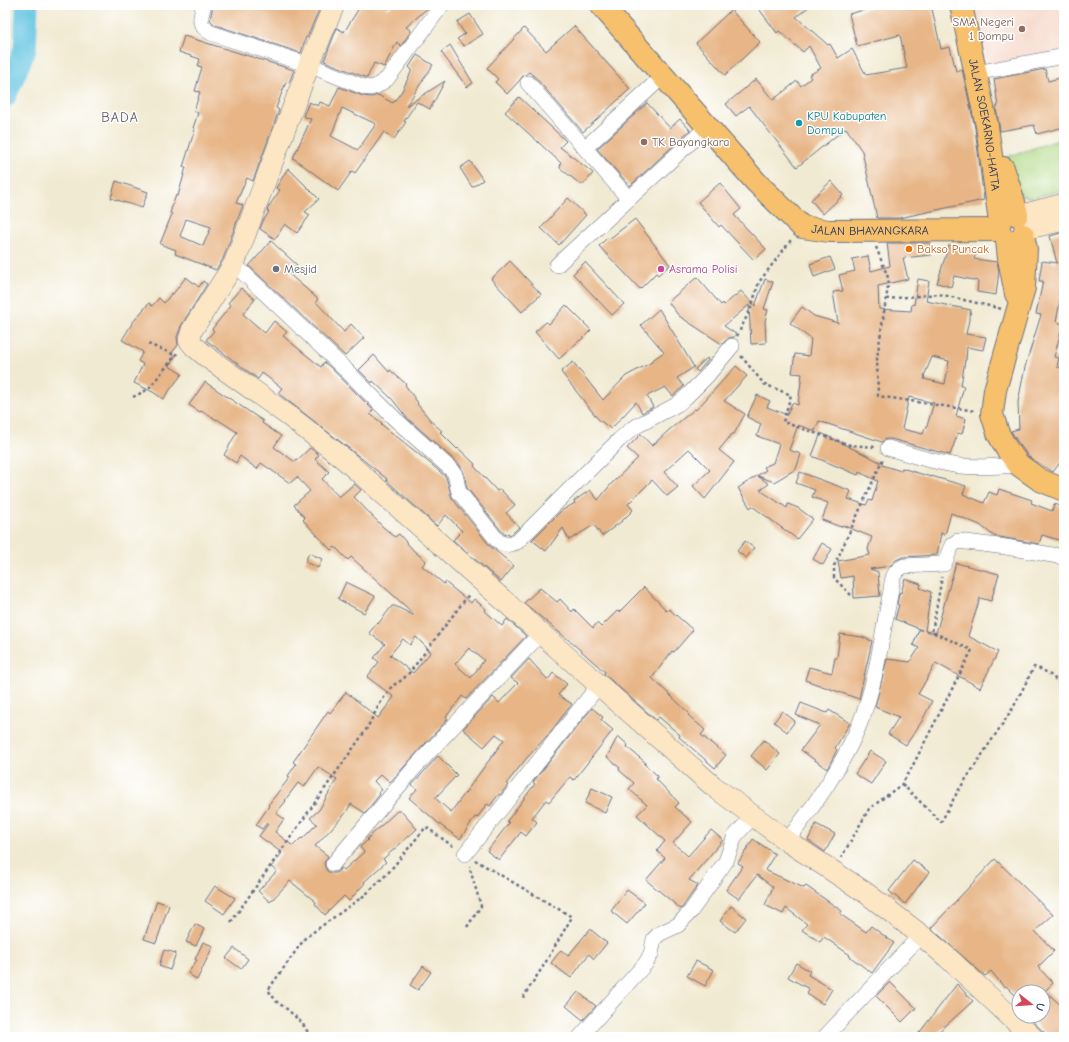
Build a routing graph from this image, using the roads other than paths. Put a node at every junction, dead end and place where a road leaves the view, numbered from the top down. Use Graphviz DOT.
graph roads {
  1 [pos="204,5"];
  2 [pos="334,5"];
  3 [pos="442,5"];
  4 [pos="601,5"];
  5 [pos="961,5"];
  6 [pos="1064,56"];
  7 [pos="309,65"];
  8 [pos="976,73"];
  9 [pos="663,76"];
  10 [pos="528,83"];
  11 [pos="708,126"];
  12 [pos="585,148"];
  13 [pos="629,199"];
  14 [pos="1064,204"];
  15 [pos="1064,220"];
  16 [pos="1013,227"];
  17 [pos="234,264"];
  18 [pos="556,265"];
  19 [pos="732,346"];
  20 [pos="888,448"];
  21 [pos="1018,465"];
  22 [pos="1064,490"];
  23 [pos="1064,558"];
  24 [pos="540,634"];
  25 [pos="598,685"];
  26 [pos="753,816"];
  27 [pos="787,841"];
  28 [pos="465,854"];
  29 [pos="333,864"];
  30 [pos="921,935"];
  31 [pos="580,1037"];
  32 [pos="825,1037"];
  33 [pos="1032,1037"];
  1 -- 7 [label="street"];
  2 -- 7 [label="main road"];
  3 -- 7 [label="street"];
  4 -- 9 [label="highway, JALAN BHAYANGKARA"];
  5 -- 8 [label="highway, JALAN SOEKARNO-HATTA"];
  6 -- 8 [label="street"];
  7 -- 17 [label="main road"];
  8 -- 16 [label="highway, JALAN SOEKARNO-HATTA"];
  9 -- 11 [label="highway, JALAN BHAYANGKARA"];
  9 -- 12 [label="street"];
  10 -- 12 [label="street"];
  11 -- 13 [label="street"];
  11 -- 16 [label="highway, JALAN BHAYANGKARA"];
  12 -- 13 [label="street"];
  13 -- 18 [label="street"];
  14 -- 16 [label="main road"];
  15 -- 16 [label="main road"];
  16 -- 21 [label="highway, JALAN SOEKARNO-HATTA"];
  17 -- 19 [label="street"];
  17 -- 24 [label="main road"];
  20 -- 21 [label="street"];
  21 -- 22 [label="highway"];
  23 -- 27 [label="street"];
  24 -- 25 [label="main road"];
  24 -- 29 [label="street"];
  25 -- 26 [label="main road"];
  25 -- 28 [label="street"];
  26 -- 27 [label="main road"];
  26 -- 31 [label="street"];
  27 -- 30 [label="main road"];
  30 -- 32 [label="street"];
  30 -- 33 [label="main road"];
}
